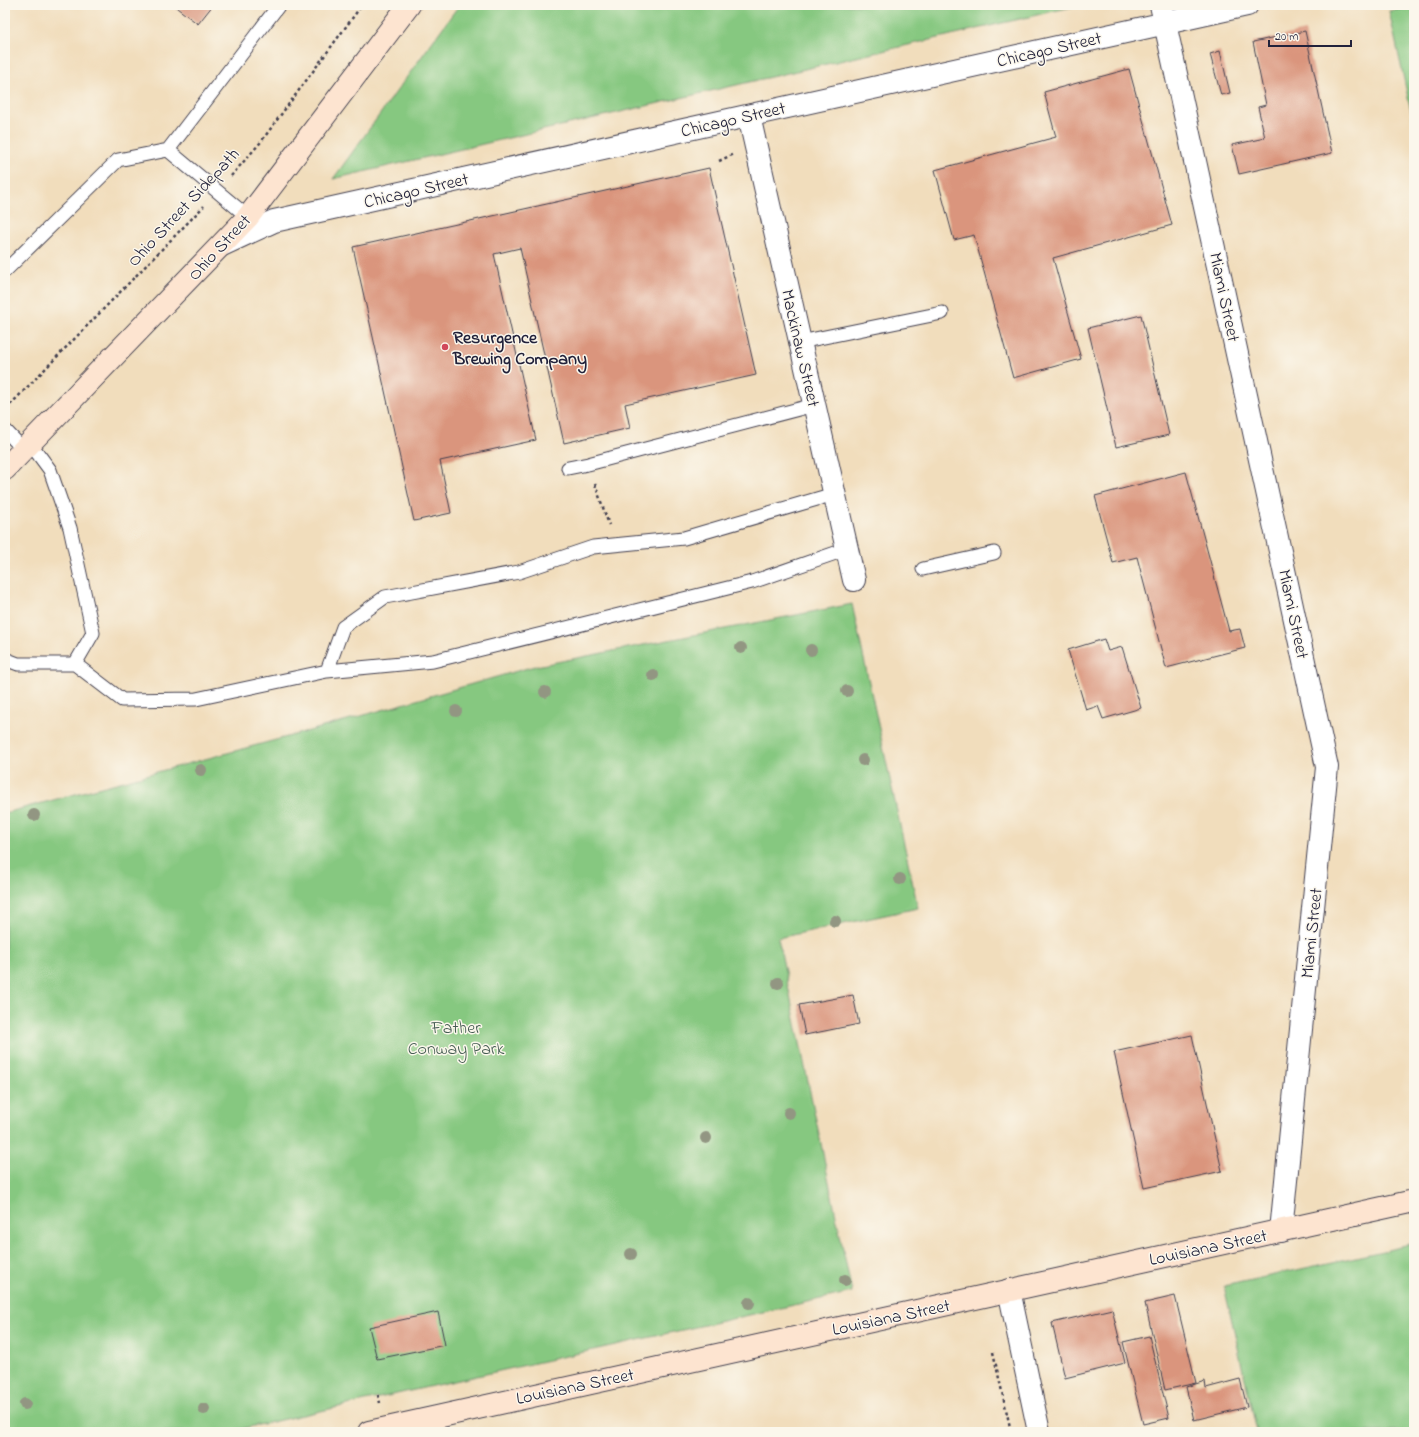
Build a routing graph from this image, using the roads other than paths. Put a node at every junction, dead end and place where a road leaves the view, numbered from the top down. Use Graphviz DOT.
graph roads {
  1 [pos="279,5"];
  2 [pos="409,5"];
  3 [pos="1247,5"];
  4 [pos="1163,14"];
  5 [pos="749,116"];
  6 [pos="168,150"];
  7 [pos="248,217"];
  8 [pos="222,245"];
  9 [pos="5,271"];
  10 [pos="942,312"];
  11 [pos="800,342"];
  12 [pos="814,405"];
  13 [pos="5,430"];
  14 [pos="27,447"];
  15 [pos="568,468"];
  16 [pos="5,469"];
  17 [pos="834,494"];
  18 [pos="847,549"];
  19 [pos="994,553"];
  20 [pos="923,569"];
  21 [pos="854,580"];
  22 [pos="5,659"];
  23 [pos="75,664"];
  24 [pos="327,671"];
  25 [pos="1414,1201"];
  26 [pos="1281,1231"];
  27 [pos="1009,1290"];
  28 [pos="369,1432"];
  29 [pos="1039,1432"];
  1 -- 6 [label="lane"];
  2 -- 7 [label="street, Ohio Street"];
  3 -- 4 [label="street, Chicago Street"];
  4 -- 5 [label="street, Chicago Street"];
  4 -- 26 [label="street, Miami Street"];
  5 -- 8 [label="street, Chicago Street"];
  5 -- 11 [label="street, Mackinaw Street"];
  6 -- 7 [label="lane"];
  6 -- 9 [label="lane"];
  7 -- 8 [label="street, Ohio Street"];
  8 -- 14 [label="street, Ohio Street"];
  10 -- 11 [label="lane"];
  11 -- 12 [label="street, Mackinaw Street"];
  12 -- 15 [label="lane"];
  12 -- 17 [label="street, Mackinaw Street"];
  13 -- 14 [label="lane"];
  14 -- 16 [label="street, Ohio Street"];
  14 -- 23 [label="lane"];
  17 -- 18 [label="street, Mackinaw Street"];
  17 -- 24 [label="lane"];
  18 -- 21 [label="street, Mackinaw Street"];
  18 -- 24 [label="lane"];
  19 -- 20 [label="lane"];
  22 -- 23 [label="lane"];
  23 -- 24 [label="lane"];
  25 -- 26 [label="street, Louisiana Street"];
  26 -- 27 [label="street, Louisiana Street"];
  27 -- 28 [label="street, Louisiana Street"];
  27 -- 29 [label="street"];
}
